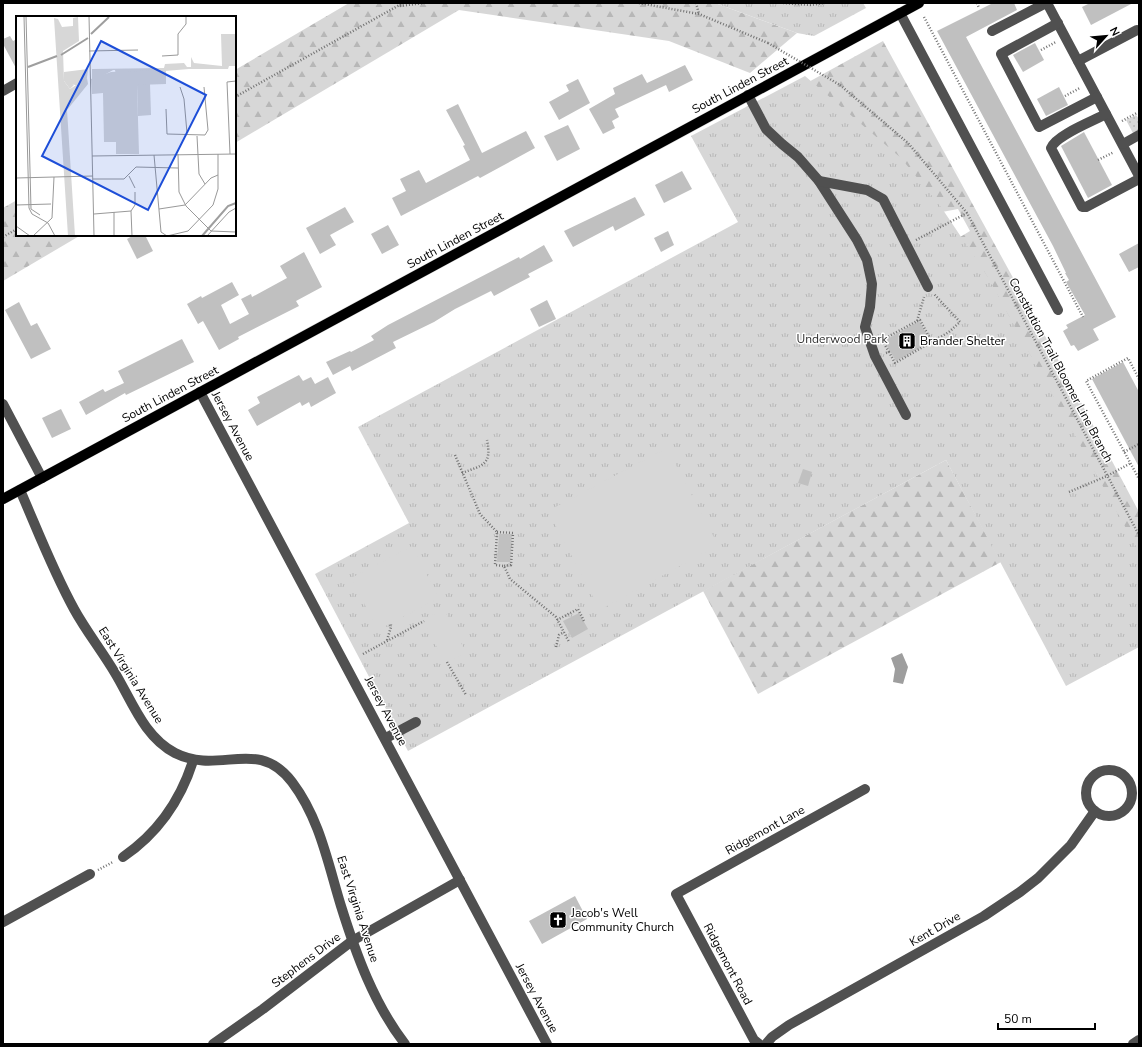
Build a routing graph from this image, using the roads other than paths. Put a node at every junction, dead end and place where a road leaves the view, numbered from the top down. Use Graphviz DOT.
graph roads {
  1 [pos="919,3"];
  2 [pos="1046,3"];
  3 [pos="900,13"];
  4 [pos="1058,23"];
  5 [pos="1137,30"];
  6 [pos="992,32"];
  7 [pos="1078,61"];
  8 [pos="16,84"];
  9 [pos="3,92"];
  10 [pos="748,95"];
  11 [pos="1097,97"];
  12 [pos="1106,114"];
  13 [pos="1139,136"];
  14 [pos="1139,142"];
  15 [pos="1121,148"];
  16 [pos="1139,176"];
  17 [pos="1139,179"];
  18 [pos="819,181"];
  19 [pos="928,288"];
  20 [pos="1058,310"];
  21 [pos="200,392"];
  22 [pos="3,404"];
  23 [pos="906,414"];
  24 [pos="42,478"];
  25 [pos="20,490"];
  26 [pos="3,499"];
  27 [pos="416,722"];
  28 [pos="386,738"];
  29 [pos="193,761"];
  30 [pos="865,789"];
  31 [pos="1095,811"];
  32 [pos="123,858"];
  33 [pos="90,874"];
  34 [pos="460,880"];
  35 [pos="676,894"];
  36 [pos="3,922"];
  37 [pos="352,941"];
  38 [pos="1139,1040"];
  39 [pos="213,1044"];
  40 [pos="405,1044"];
  41 [pos="547,1044"];
  42 [pos="759,1044"];
  43 [pos="766,1044"];
  44 [pos="1133,1044"];
  1 -- 3 [label="main road, South Linden Street"];
  2 -- 4 [label="street"];
  2 -- 6 [label="street"];
  3 -- 10 [label="main road, South Linden Street"];
  3 -- 20 [label="street"];
  4 -- 7 [label="street"];
  4 -- 11 [label="street"];
  5 -- 7 [label="street"];
  7 -- 11 [label="street"];
  8 -- 9 [label="street"];
  10 -- 18 [label="street"];
  10 -- 21 [label="main road, South Linden Street"];
  11 -- 12 [label="street"];
  12 -- 15 [label="street"];
  12 -- 17 [label="street"];
  13 -- 15 [label="street"];
  14 -- 15 [label="street"];
  15 -- 16 [label="street"];
  18 -- 19 [label="street"];
  18 -- 23 [label="street"];
  21 -- 24 [label="main road, South Linden Street"];
  21 -- 28 [label="street, Jersey Avenue"];
  22 -- 24 [label="street"];
  24 -- 25 [label="main road, South Linden Street"];
  25 -- 26 [label="main road, South Linden Street"];
  25 -- 29 [label="street, East Virginia Avenue"];
  27 -- 28 [label="street"];
  28 -- 34 [label="street, Jersey Avenue"];
  29 -- 32 [label="street"];
  29 -- 37 [label="street, East Virginia Avenue"];
  30 -- 35 [label="street, Ridgemont Lane"];
  31 -- 31 [label="street"];
  31 -- 43 [label="street, Kent Drive"];
  33 -- 36 [label="street"];
  34 -- 37 [label="street, Stephens Drive"];
  34 -- 41 [label="street, Jersey Avenue"];
  35 -- 42 [label="street, Ridgemont Road"];
  37 -- 39 [label="street, Stephens Drive"];
  37 -- 40 [label="street, East Virginia Avenue"];
  38 -- 44 [label="street"];
}
